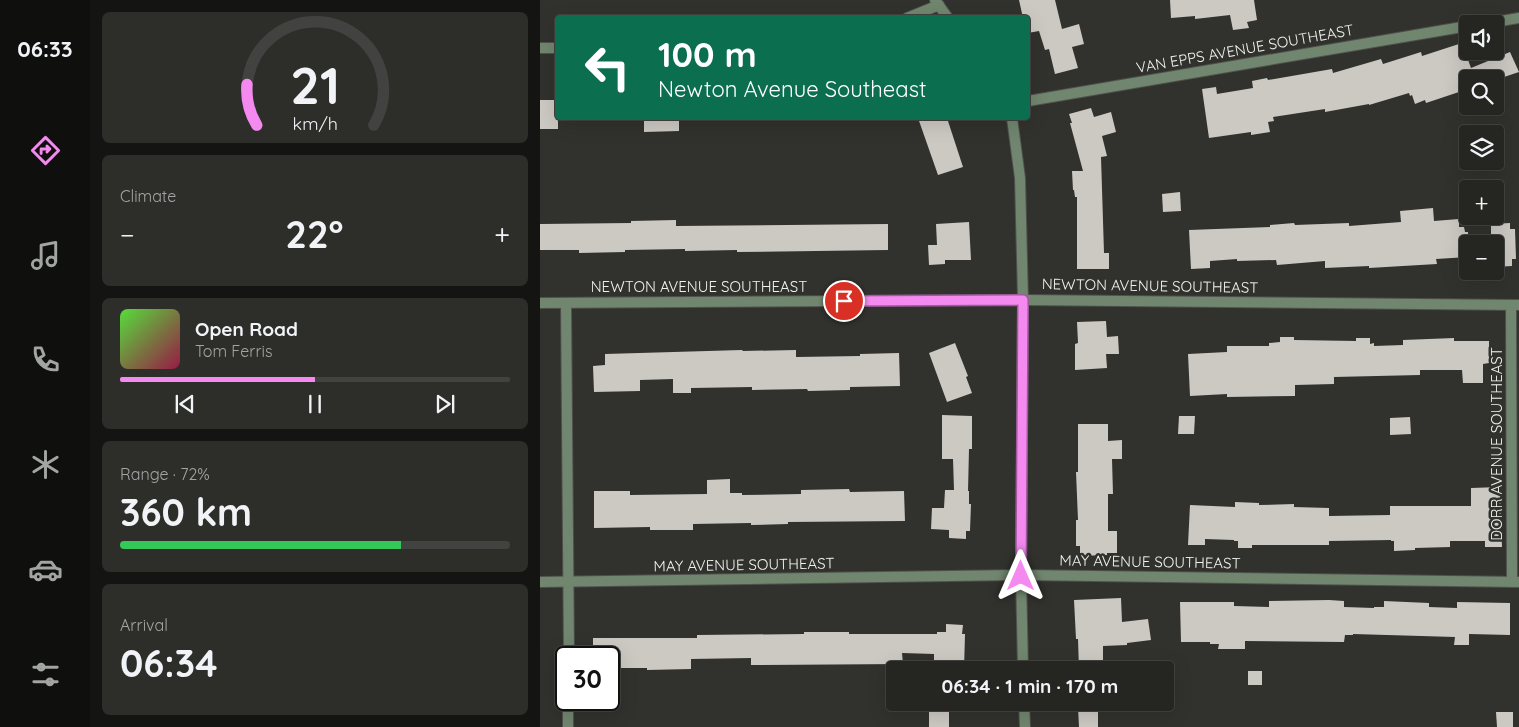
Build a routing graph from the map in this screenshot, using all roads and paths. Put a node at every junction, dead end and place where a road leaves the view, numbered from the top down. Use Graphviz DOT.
graph roads {
  1 [pos="937,2"];
  2 [pos="913,15"];
  3 [pos="946,15"];
  4 [pos="1519,18"];
  5 [pos="1504,20"];
  6 [pos="1459,28"];
  7 [pos="540,48"];
  8 [pos="555,48"];
  9 [pos="1030,101"];
  10 [pos="1012,120"];
  11 [pos="1023,300"];
  12 [pos="540,303"];
  13 [pos="566,303"];
  14 [pos="1515,305"];
  15 [pos="1021,576"];
  16 [pos="540,582"];
  17 [pos="569,582"];
  18 [pos="1516,582"];
  19 [pos="569,646"];
  20 [pos="1023,661"];
  21 [pos="568,711"];
  22 [pos="1024,711"];
  23 [pos="568,727"];
  24 [pos="1025,727"];
  1 -- 2 [label="street"];
  1 -- 3 [label="street"];
  4 -- 5 [label="street"];
  6 -- 9 [label="street, VAN EPPS AVENUE SOUTHEAST"];
  7 -- 8 [label="street"];
  10 -- 11 [label="street"];
  11 -- 13 [label="street, NEWTON AVENUE SOUTHEAST"];
  11 -- 14 [label="street, NEWTON AVENUE SOUTHEAST"];
  11 -- 15 [label="street"];
  12 -- 13 [label="street, NEWTON AVENUE SOUTHEAST"];
  13 -- 17 [label="street"];
  14 -- 18 [label="street, DORR AVENUE SOUTHEAST"];
  15 -- 17 [label="street, MAY AVENUE SOUTHEAST"];
  15 -- 18 [label="street, MAY AVENUE SOUTHEAST"];
  15 -- 20 [label="street"];
  16 -- 17 [label="street, MAY AVENUE SOUTHEAST"];
  17 -- 19 [label="street"];
  21 -- 23 [label="street"];
  22 -- 24 [label="street"];
}
